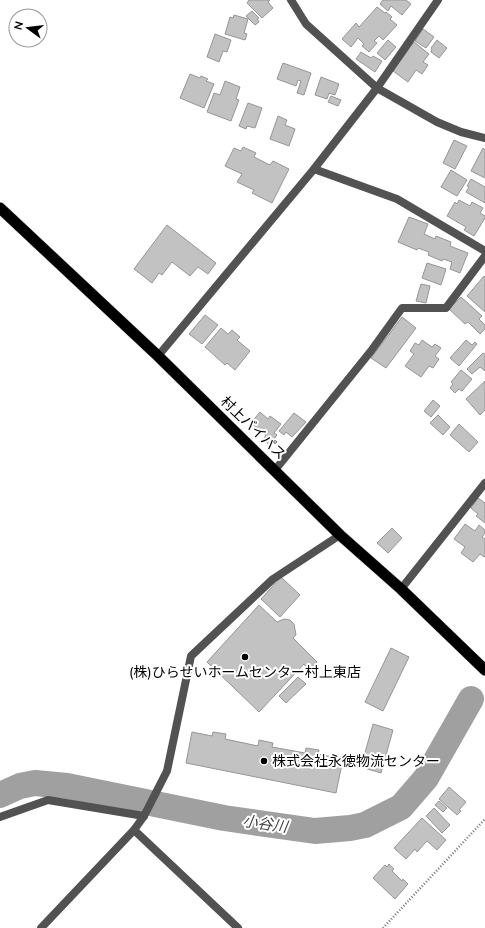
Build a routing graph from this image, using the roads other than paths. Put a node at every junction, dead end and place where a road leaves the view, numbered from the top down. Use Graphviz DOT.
graph roads {
  1 [pos="291,0"];
  2 [pos="438,0"];
  3 [pos="377,88"];
  4 [pos="485,138"];
  5 [pos="314,168"];
  6 [pos="0,208"];
  7 [pos="485,251"];
  8 [pos="485,256"];
  9 [pos="158,356"];
  10 [pos="275,470"];
  11 [pos="485,483"];
  12 [pos="340,535"];
  13 [pos="401,589"];
  14 [pos="485,670"];
  15 [pos="144,816"];
  16 [pos="0,818"];
  17 [pos="134,830"];
  18 [pos="40,928"];
  19 [pos="238,928"];
  1 -- 3 [label="street"];
  2 -- 3 [label="street"];
  3 -- 4 [label="street"];
  3 -- 5 [label="street"];
  5 -- 7 [label="street"];
  5 -- 9 [label="street"];
  6 -- 9 [label="highway, 村上バイパス"];
  8 -- 10 [label="street"];
  9 -- 10 [label="highway, 村上バイパス"];
  10 -- 12 [label="highway, 村上バイパス"];
  11 -- 13 [label="street"];
  12 -- 13 [label="highway, 村上バイパス"];
  12 -- 15 [label="street"];
  13 -- 14 [label="highway, 村上バイパス"];
  15 -- 16 [label="street"];
  15 -- 17 [label="street"];
  17 -- 18 [label="street"];
  17 -- 19 [label="street"];
}
